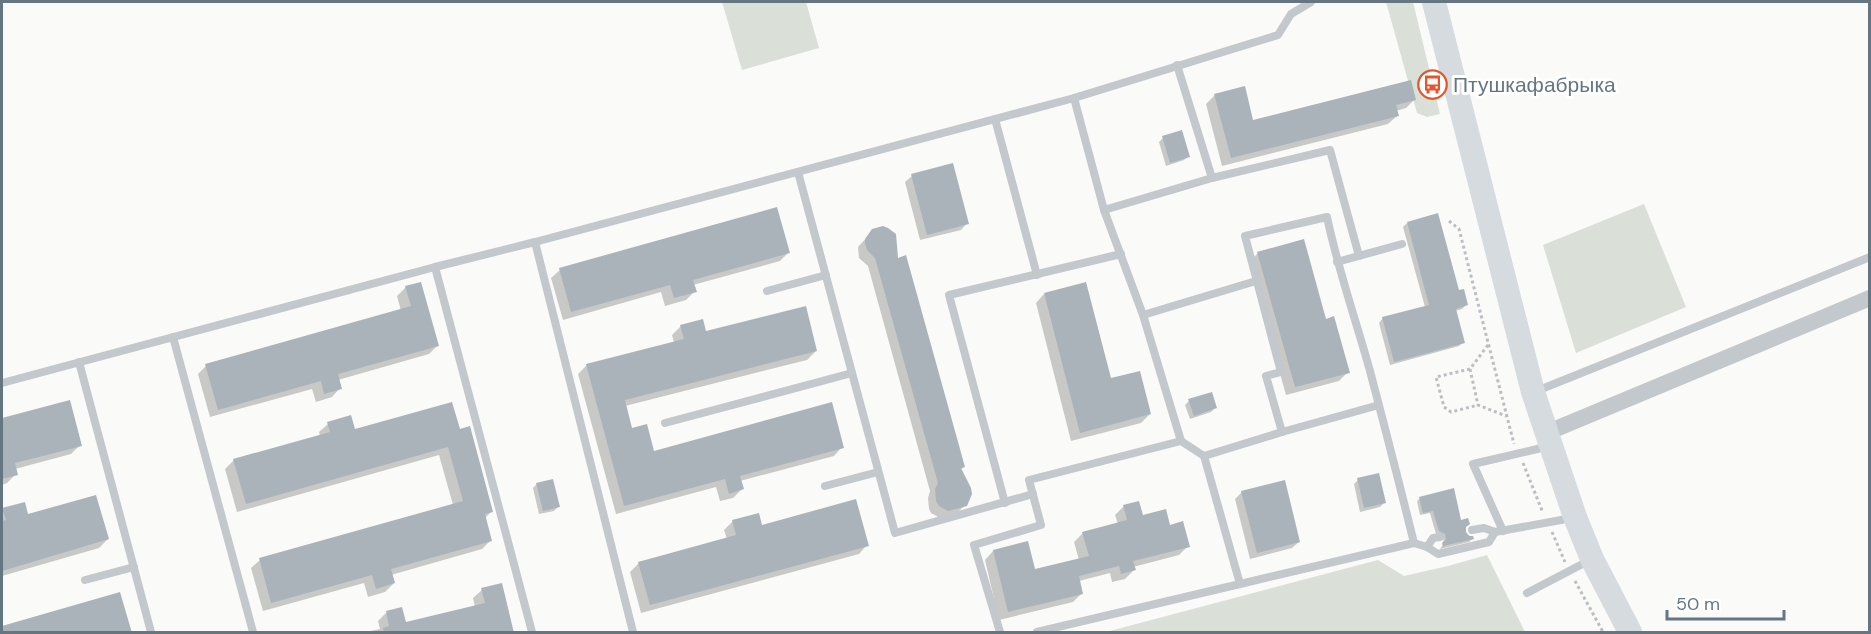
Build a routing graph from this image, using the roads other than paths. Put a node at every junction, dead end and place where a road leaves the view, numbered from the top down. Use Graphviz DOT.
graph roads {
  1 [pos="1311,2"];
  2 [pos="1434,2"];
  3 [pos="1177,65"];
  4 [pos="1074,98"];
  5 [pos="995,119"];
  6 [pos="798,172"];
  7 [pos="1212,178"];
  8 [pos="1104,210"];
  9 [pos="535,242"];
  10 [pos="1402,244"];
  11 [pos="1121,255"];
  12 [pos="1359,256"];
  13 [pos="1869,257"];
  14 [pos="1337,262"];
  15 [pos="435,267"];
  16 [pos="1037,274"];
  17 [pos="826,275"];
  18 [pos="1256,281"];
  19 [pos="767,291"];
  20 [pos="1869,298"];
  21 [pos="1143,315"];
  22 [pos="173,337"];
  23 [pos="79,362"];
  24 [pos="852,373"];
  25 [pos="2,383"];
  26 [pos="1533,392"];
  27 [pos="1379,405"];
  28 [pos="665,423"];
  29 [pos="1282,432"];
  30 [pos="1548,440"];
  31 [pos="1181,441"];
  32 [pos="1204,456"];
  33 [pos="878,472"];
  34 [pos="825,486"];
  35 [pos="1033,494"];
  36 [pos="1005,502"];
  37 [pos="1575,517"];
  38 [pos="1472,530"];
  39 [pos="1499,532"];
  40 [pos="1440,537"];
  41 [pos="1414,543"];
  42 [pos="1427,547"];
  43 [pos="1592,559"];
  44 [pos="134,567"];
  45 [pos="85,580"];
  46 [pos="1240,584"];
  47 [pos="1527,593"];
  48 [pos="151,633"];
  49 [pos="253,633"];
  50 [pos="532,633"];
  51 [pos="633,633"];
  52 [pos="1000,633"];
  53 [pos="1037,633"];
  54 [pos="1630,633"];
  1 -- 3 [label="lane"];
  2 -- 26 [label="main road"];
  3 -- 4 [label="lane"];
  3 -- 7 [label="lane"];
  4 -- 5 [label="lane"];
  4 -- 8 [label="lane"];
  5 -- 6 [label="lane"];
  5 -- 16 [label="lane"];
  6 -- 9 [label="lane"];
  6 -- 17 [label="lane"];
  7 -- 8 [label="lane"];
  7 -- 12 [label="lane"];
  8 -- 11 [label="lane"];
  9 -- 15 [label="lane"];
  9 -- 51 [label="lane"];
  10 -- 12 [label="lane"];
  11 -- 16 [label="lane"];
  11 -- 21 [label="lane"];
  12 -- 14 [label="lane"];
  13 -- 26 [label="lane"];
  14 -- 18 [label="lane"];
  14 -- 27 [label="lane"];
  15 -- 22 [label="lane"];
  15 -- 50 [label="lane"];
  16 -- 36 [label="lane"];
  17 -- 19 [label="lane"];
  17 -- 24 [label="lane"];
  18 -- 21 [label="lane"];
  18 -- 29 [label="lane"];
  20 -- 30 [label="street"];
  21 -- 31 [label="lane"];
  22 -- 23 [label="lane"];
  22 -- 49 [label="lane"];
  23 -- 25 [label="lane"];
  23 -- 44 [label="lane"];
  24 -- 28 [label="lane"];
  24 -- 33 [label="lane"];
  26 -- 30 [label="main road"];
  27 -- 29 [label="lane"];
  27 -- 41 [label="lane"];
  29 -- 32 [label="lane"];
  30 -- 37 [label="main road"];
  30 -- 39 [label="lane"];
  31 -- 32 [label="lane"];
  31 -- 35 [label="lane"];
  32 -- 46 [label="lane"];
  33 -- 34 [label="lane"];
  33 -- 36 [label="lane"];
  35 -- 36 [label="lane"];
  35 -- 52 [label="lane"];
  37 -- 39 [label="lane"];
  37 -- 43 [label="main road"];
  38 -- 39 [label="lane"];
  39 -- 42 [label="lane"];
  40 -- 42 [label="lane"];
  41 -- 42 [label="lane"];
  41 -- 46 [label="lane"];
  43 -- 47 [label="lane"];
  43 -- 54 [label="main road"];
  44 -- 45 [label="lane"];
  44 -- 48 [label="lane"];
  46 -- 53 [label="lane"];
}
